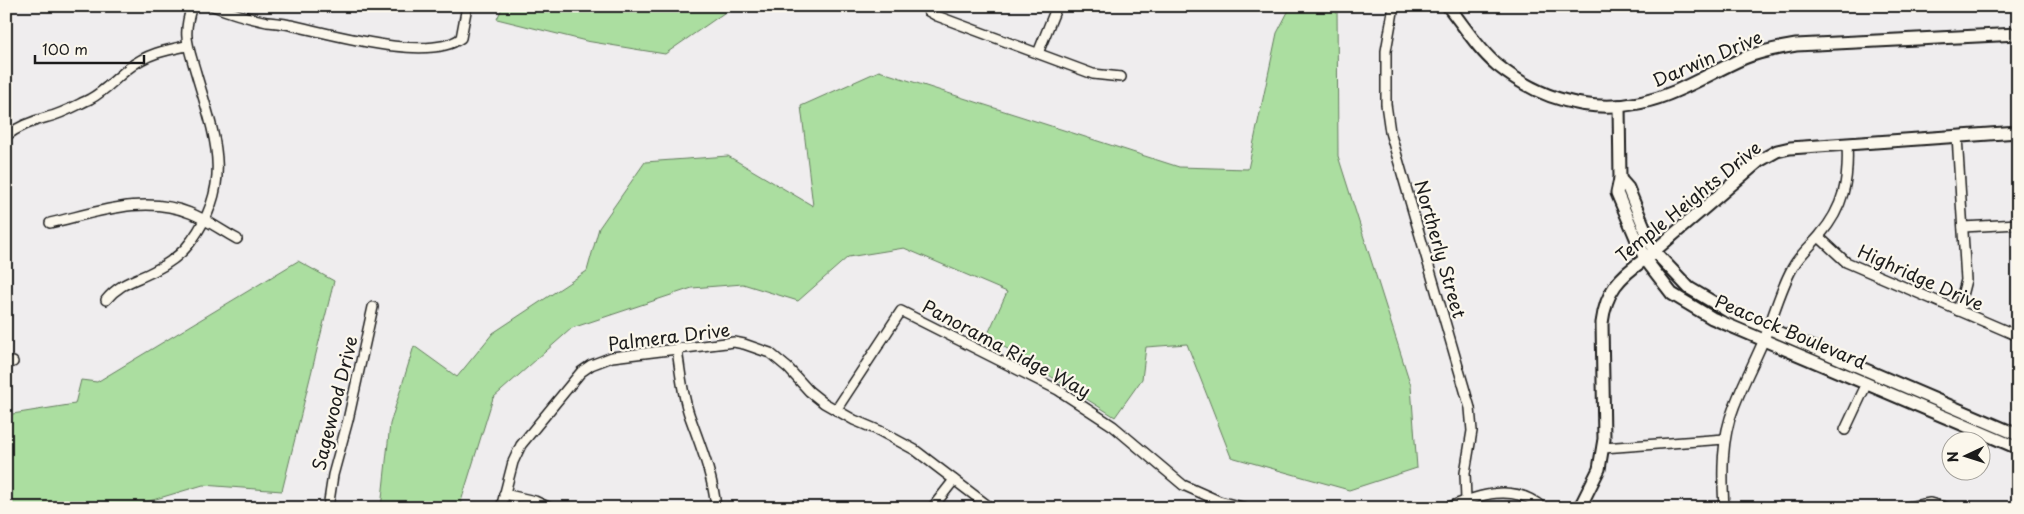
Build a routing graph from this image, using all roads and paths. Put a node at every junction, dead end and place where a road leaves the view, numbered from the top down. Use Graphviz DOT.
graph roads {
  1 [pos="192,6"];
  2 [pos="213,6"];
  3 [pos="467,6"];
  4 [pos="1057,6"];
  5 [pos="1394,6"];
  6 [pos="1448,6"];
  7 [pos="927,9"];
  8 [pos="2018,34"];
  9 [pos="186,46"];
  10 [pos="1038,53"];
  11 [pos="1121,77"];
  12 [pos="1619,106"];
  13 [pos="2018,132"];
  14 [pos="6,136"];
  15 [pos="1957,136"];
  16 [pos="1847,144"];
  17 [pos="1620,179"];
  18 [pos="204,221"];
  19 [pos="50,223"];
  20 [pos="2018,224"];
  21 [pos="1963,227"];
  22 [pos="1819,237"];
  23 [pos="237,239"];
  24 [pos="1654,251"];
  25 [pos="1645,259"];
  26 [pos="106,300"];
  27 [pos="374,307"];
  28 [pos="1958,311"];
  29 [pos="1768,327"];
  30 [pos="2018,336"];
  31 [pos="1763,340"];
  32 [pos="677,348"];
  33 [pos="1867,383"];
  34 [pos="836,410"];
  35 [pos="1845,430"];
  36 [pos="2018,435"];
  37 [pos="1724,439"];
  38 [pos="1603,448"];
  39 [pos="2018,448"];
  40 [pos="954,480"];
  41 [pos="504,494"];
  42 [pos="1466,500"];
  43 [pos="328,508"];
  44 [pos="501,508"];
  45 [pos="550,508"];
  46 [pos="716,508"];
  47 [pos="932,508"];
  48 [pos="991,508"];
  49 [pos="1246,508"];
  50 [pos="1447,508"];
  51 [pos="1543,508"];
  52 [pos="1577,508"];
  53 [pos="1724,508"];
  54 [pos="1902,508"];
  55 [pos="1948,508"];
  1 -- 9 [label="street"];
  2 -- 3 [label="street"];
  4 -- 10 [label="street"];
  5 -- 42 [label="street, Northerly Street"];
  6 -- 12 [label="street, Darwin Drive"];
  7 -- 10 [label="street"];
  8 -- 12 [label="street, Darwin Drive"];
  9 -- 14 [label="street"];
  9 -- 18 [label="street"];
  10 -- 11 [label="street"];
  12 -- 17 [label="street, Peacock Boulevard"];
  13 -- 15 [label="street, Temple Heights Drive"];
  15 -- 16 [label="street, Temple Heights Drive"];
  15 -- 21 [label="street"];
  16 -- 22 [label="street"];
  16 -- 24 [label="street, Temple Heights Drive"];
  17 -- 24 [label="street, Peacock Boulevard"];
  17 -- 25 [label="street, Peacock Boulevard"];
  18 -- 19 [label="street"];
  18 -- 23 [label="street"];
  18 -- 26 [label="street"];
  20 -- 21 [label="street"];
  21 -- 28 [label="street"];
  22 -- 28 [label="street, Highridge Drive"];
  22 -- 29 [label="street"];
  24 -- 25 [label="street, Temple Heights Drive"];
  24 -- 29 [label="street, Peacock Boulevard"];
  25 -- 31 [label="street, Peacock Boulevard"];
  25 -- 38 [label="street, Temple Heights Drive"];
  27 -- 43 [label="street, Sagewood Drive"];
  28 -- 30 [label="street, Highridge Drive"];
  29 -- 31 [label="street"];
  29 -- 36 [label="street, Peacock Boulevard"];
  31 -- 33 [label="street, Peacock Boulevard"];
  31 -- 37 [label="street"];
  32 -- 34 [label="street, Palmera Drive"];
  32 -- 41 [label="street, Palmera Drive"];
  32 -- 46 [label="street"];
  33 -- 35 [label="street"];
  33 -- 39 [label="street, Peacock Boulevard"];
  34 -- 40 [label="street, Palmera Drive"];
  34 -- 49 [label="street, Panorama Ridge Way"];
  37 -- 38 [label="street"];
  37 -- 53 [label="street"];
  38 -- 52 [label="street, Temple Heights Drive"];
  40 -- 47 [label="street"];
  40 -- 48 [label="street, Palmera Drive"];
  41 -- 44 [label="street, Palmera Drive"];
  41 -- 45 [label="street"];
  42 -- 50 [label="street"];
  42 -- 51 [label="street"];
  54 -- 55 [label="street"];
}
